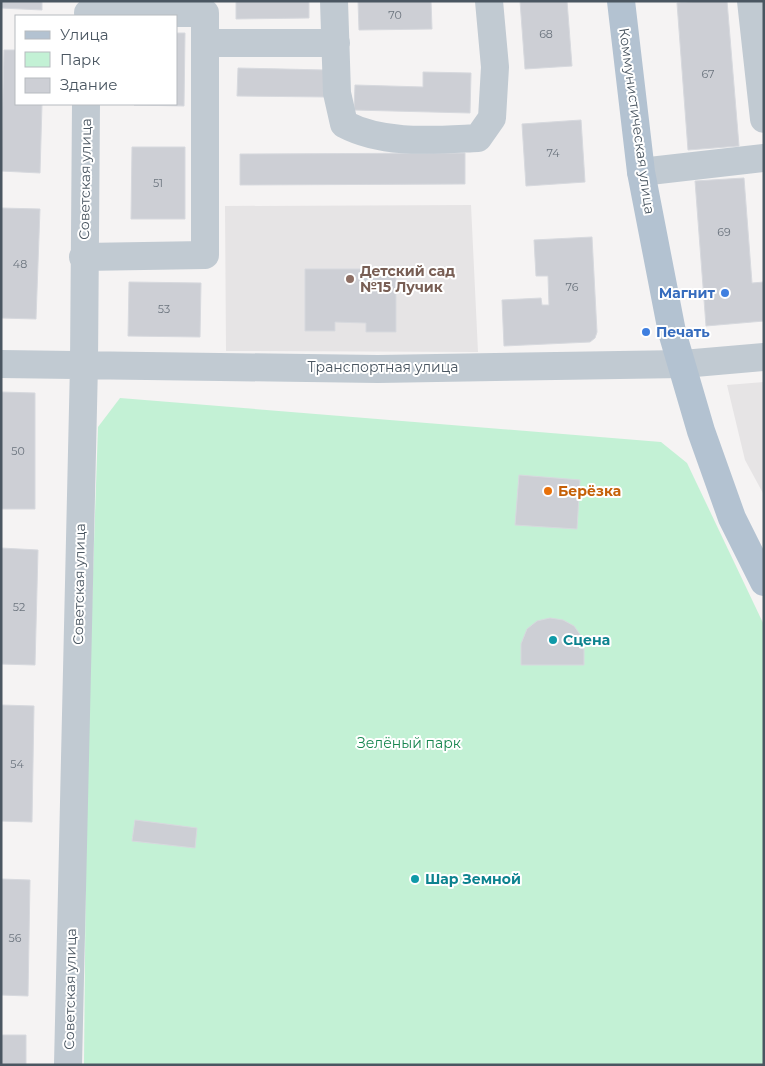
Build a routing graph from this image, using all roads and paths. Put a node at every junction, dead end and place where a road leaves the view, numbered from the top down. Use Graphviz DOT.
graph roads {
  1 [pos="334,1"];
  2 [pos="489,1"];
  3 [pos="621,1"];
  4 [pos="751,1"];
  5 [pos="88,10"];
  6 [pos="205,43"];
  7 [pos="336,43"];
  8 [pos="86,105"];
  9 [pos="764,119"];
  10 [pos="764,158"];
  11 [pos="641,172"];
  12 [pos="83,257"];
  13 [pos="764,357"];
  14 [pos="1,364"];
  15 [pos="84,364"];
  16 [pos="683,364"];
  17 [pos="764,582"];
  18 [pos="68,1065"];
  1 -- 7 [label="street"];
  2 -- 7 [label="street"];
  3 -- 11 [label="main road, Коммунистическая улица"];
  4 -- 9 [label="street"];
  5 -- 6 [label="street"];
  6 -- 7 [label="street"];
  6 -- 12 [label="street"];
  8 -- 12 [label="street, Советская улица"];
  10 -- 11 [label="street"];
  11 -- 16 [label="main road, Коммунистическая улица"];
  12 -- 15 [label="street, Советская улица"];
  13 -- 16 [label="street, Транспортная улица"];
  14 -- 15 [label="street, Транспортная улица"];
  15 -- 16 [label="street, Транспортная улица"];
  15 -- 18 [label="street, Советская улица"];
  16 -- 17 [label="main road, Коммунистическая улица"];
}
